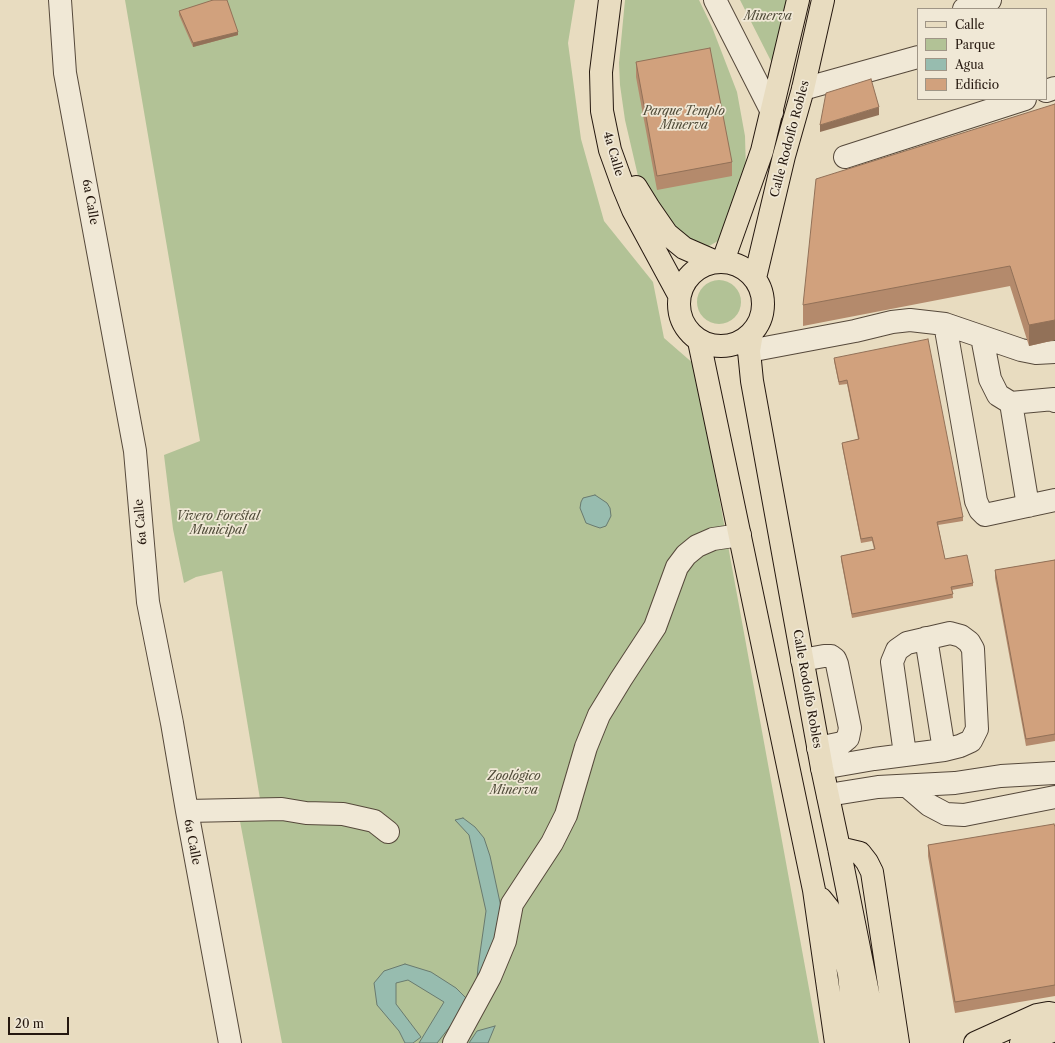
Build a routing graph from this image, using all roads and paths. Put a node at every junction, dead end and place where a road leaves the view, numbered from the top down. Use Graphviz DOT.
graph roads {
  1 [pos="60,0"];
  2 [pos="610,0"];
  3 [pos="619,0"];
  4 [pos="715,0"];
  5 [pos="798,0"];
  6 [pos="823,0"];
  7 [pos="990,0"];
  8 [pos="967,8"];
  9 [pos="917,57"];
  10 [pos="803,89"];
  11 [pos="1022,100"];
  12 [pos="772,112"];
  13 [pos="845,157"];
  14 [pos="719,262"];
  15 [pos="755,278"];
  16 [pos="679,295"];
  17 [pos="946,324"];
  18 [pos="982,337"];
  19 [pos="699,341"];
  20 [pos="750,342"];
  21 [pos="1055,352"];
  22 [pos="1055,400"];
  23 [pos="1011,403"];
  24 [pos="1055,500"];
  25 [pos="1028,506"];
  26 [pos="740,535"];
  27 [pos="926,638"];
  28 [pos="802,660"];
  29 [pos="944,750"];
  30 [pos="905,754"];
  31 [pos="820,758"];
  32 [pos="1055,773"];
  33 [pos="908,787"];
  34 [pos="828,795"];
  35 [pos="1055,798"];
  36 [pos="186,811"];
  37 [pos="388,832"];
  38 [pos="839,848"];
  39 [pos="814,890"];
  40 [pos="1055,1014"];
  41 [pos="1055,1030"];
  42 [pos="230,1043"];
  43 [pos="454,1043"];
  44 [pos="836,1043"];
  45 [pos="856,1043"];
  46 [pos="878,1043"];
  47 [pos="898,1043"];
  48 [pos="975,1043"];
  49 [pos="1021,1043"];
  1 -- 36 [label="street, 6a Calle"];
  2 -- 16 [label="main road, 4a Calle"];
  3 -- 14 [label="main road, 4a Calle"];
  4 -- 12 [label="street"];
  5 -- 12 [label="main road, Calle Rodolfo Robles"];
  6 -- 10 [label="main road, Calle Rodolfo Robles"];
  7 -- 8 [label="street"];
  9 -- 10 [label="street"];
  10 -- 15 [label="main road, Calle Rodolfo Robles"];
  11 -- 13 [label="street"];
  12 -- 14 [label="main road, Calle Rodolfo Robles"];
  14 -- 15 [label="main road"];
  14 -- 16 [label="main road"];
  15 -- 20 [label="main road"];
  16 -- 19 [label="main road"];
  17 -- 18 [label="street"];
  17 -- 20 [label="street"];
  17 -- 25 [label="street"];
  18 -- 21 [label="street"];
  18 -- 23 [label="street"];
  19 -- 20 [label="main road"];
  19 -- 26 [label="main road"];
  20 -- 28 [label="main road, Calle Rodolfo Robles"];
  22 -- 23 [label="street"];
  23 -- 25 [label="street"];
  24 -- 25 [label="street"];
  26 -- 39 [label="main road"];
  26 -- 43 [label="street"];
  27 -- 29 [label="street"];
  27 -- 29 [label="street"];
  27 -- 30 [label="street"];
  28 -- 31 [label="main road, Calle Rodolfo Robles"];
  28 -- 31 [label="street"];
  29 -- 30 [label="street"];
  30 -- 31 [label="street"];
  31 -- 34 [label="main road, Calle Rodolfo Robles"];
  32 -- 33 [label="street"];
  33 -- 34 [label="street"];
  33 -- 35 [label="street"];
  34 -- 38 [label="main road, Calle Rodolfo Robles"];
  36 -- 37 [label="street"];
  36 -- 42 [label="street, 6a Calle"];
  38 -- 46 [label="main road, Calle Rodolfo Robles"];
  38 -- 47 [label="main road"];
  39 -- 44 [label="main road"];
  39 -- 45 [label="main road"];
  40 -- 48 [label="main road"];
  41 -- 49 [label="main road"];
}
